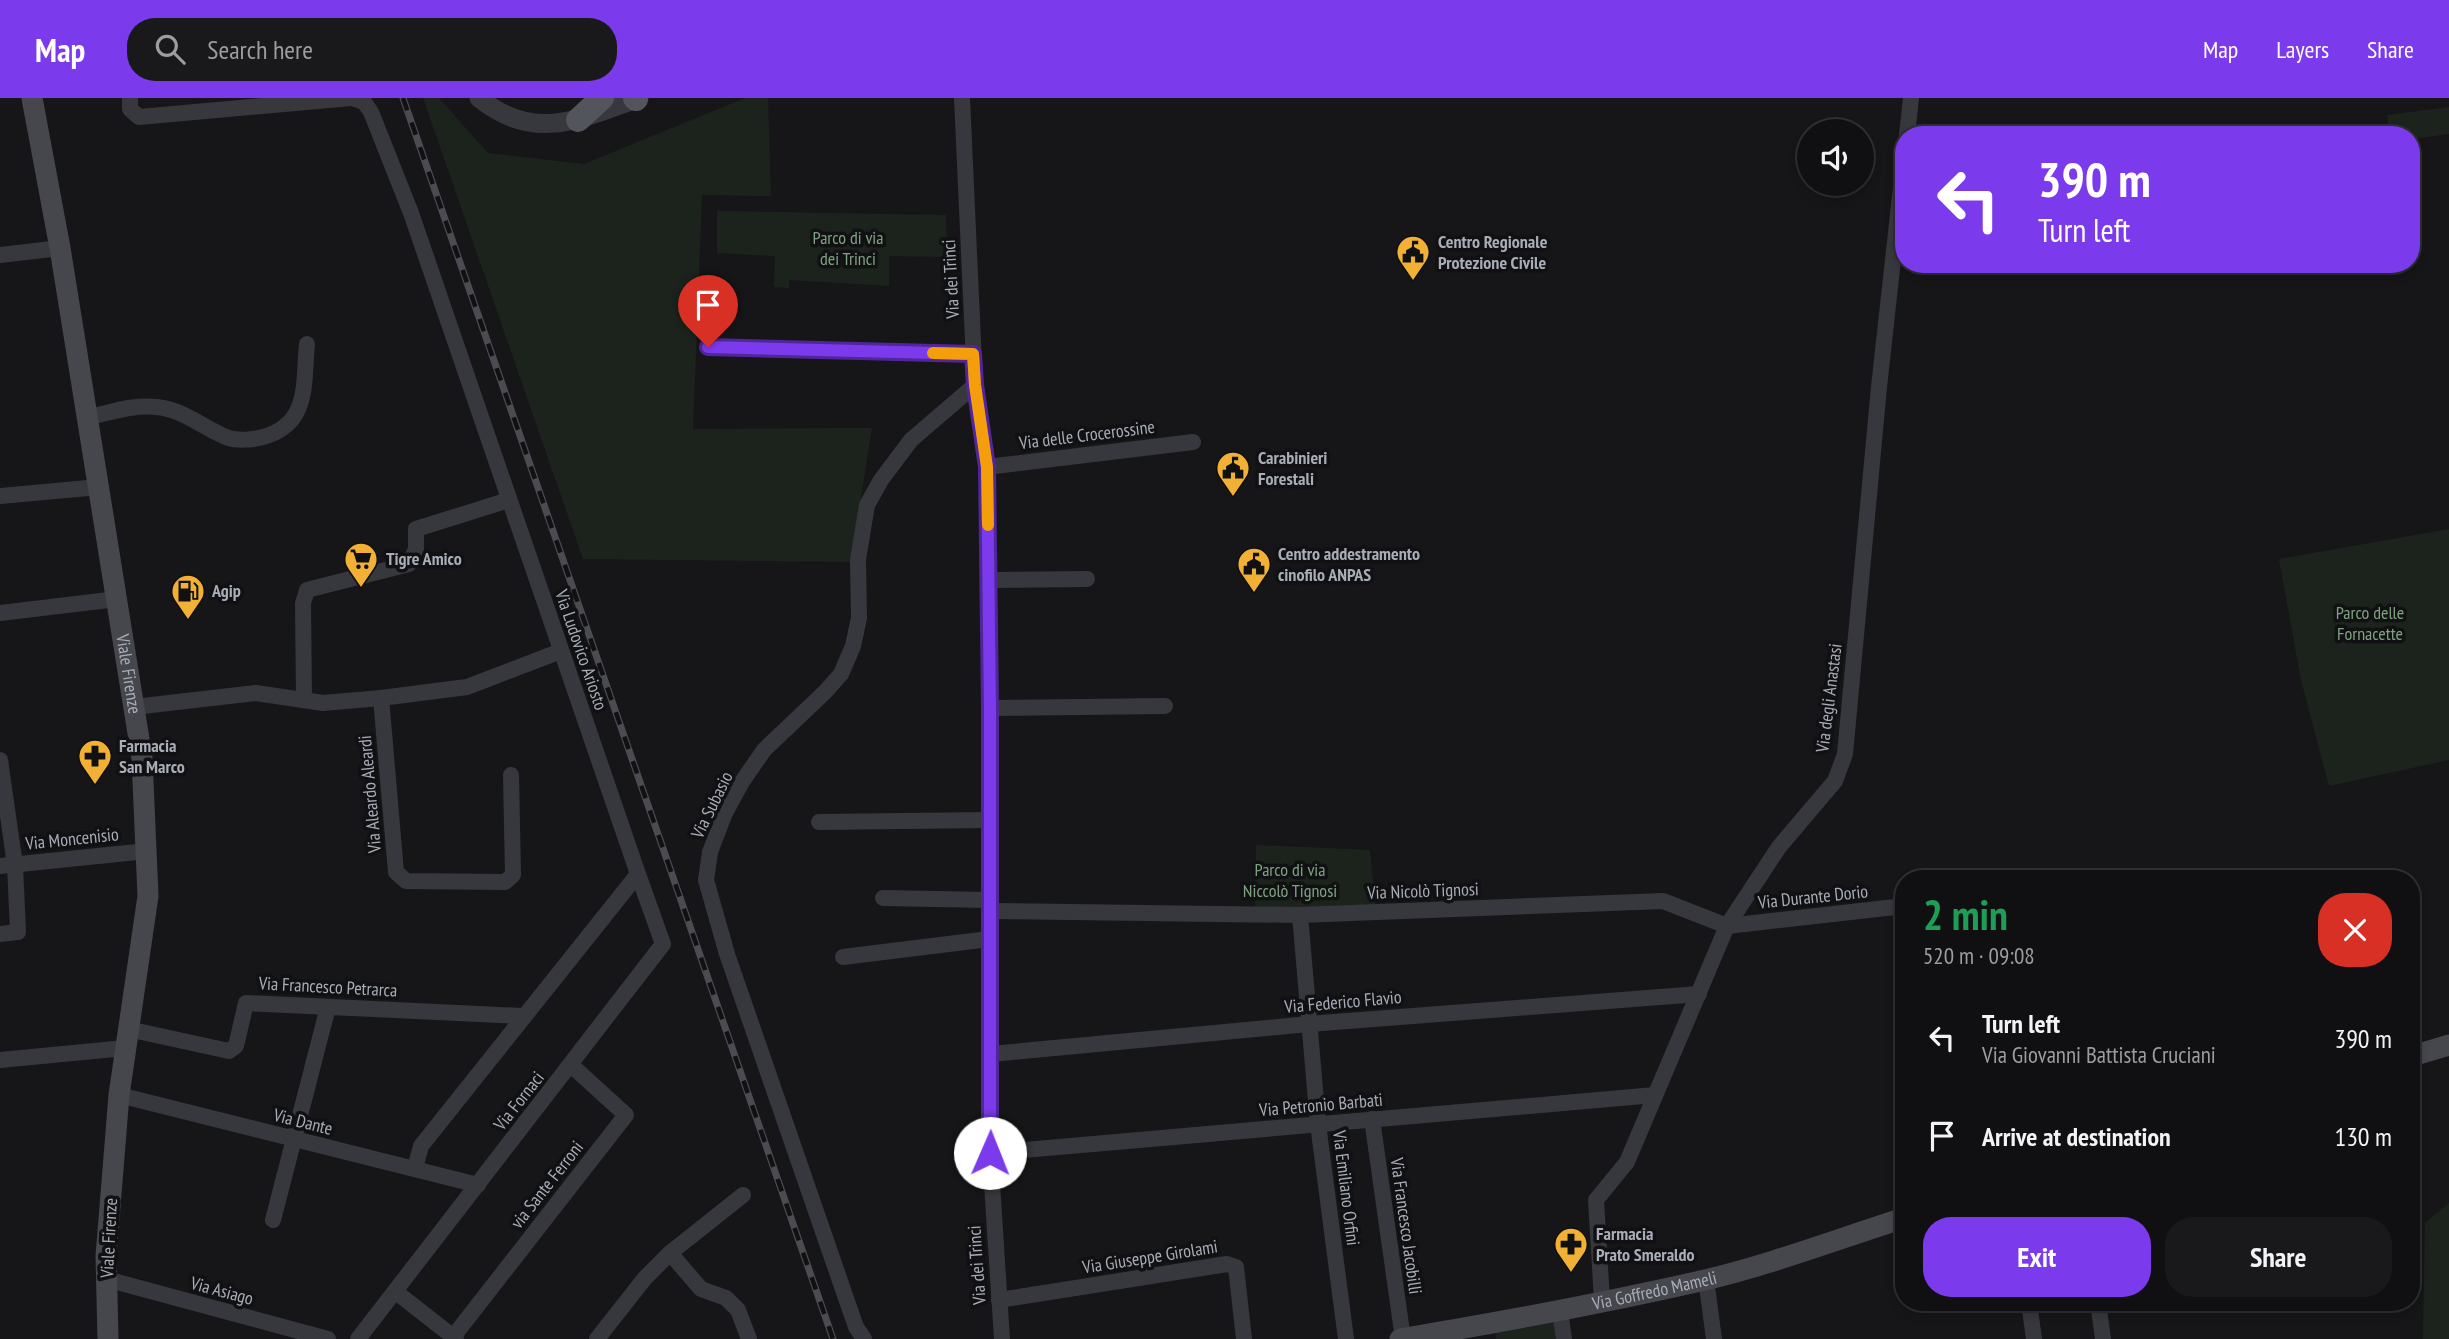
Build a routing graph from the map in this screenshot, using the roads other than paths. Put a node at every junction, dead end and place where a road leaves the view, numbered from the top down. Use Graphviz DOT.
graph roads {
  1 [pos="32,98"];
  2 [pos="130,98"];
  3 [pos="352,98"];
  4 [pos="479,98"];
  5 [pos="602,98"];
  6 [pos="637,98"];
  7 [pos="962,98"];
  8 [pos="1911,98"];
  9 [pos="578,120"];
  10 [pos="1908,126"];
  11 [pos="1895,242"];
  12 [pos="60,248"];
  13 [pos="0,255"];
  14 [pos="307,344"];
  15 [pos="708,347"];
  16 [pos="973,354"];
  17 [pos="975,385"];
  18 [pos="88,417"];
  19 [pos="1193,442"];
  20 [pos="987,467"];
  21 [pos="99,487"];
  22 [pos="0,496"];
  23 [pos="509,500"];
  24 [pos="1087,579"];
  25 [pos="989,580"];
  26 [pos="117,599"];
  27 [pos="0,612"];
  28 [pos="561,651"];
  29 [pos="381,698"];
  30 [pos="304,700"];
  31 [pos="1165,706"];
  32 [pos="134,707"];
  33 [pos="990,708"];
  34 [pos="0,760"];
  35 [pos="511,775"];
  36 [pos="989,820"];
  37 [pos="819,822"];
  38 [pos="147,851"];
  39 [pos="7,866"];
  40 [pos="638,874"];
  41 [pos="883,898"];
  42 [pos="989,906"];
  43 [pos="1895,907"];
  44 [pos="1300,915"];
  45 [pos="1727,926"];
  46 [pos="0,933"];
  47 [pos="989,939"];
  48 [pos="843,957"];
  49 [pos="1699,993"];
  50 [pos="328,1007"];
  51 [pos="523,1016"];
  52 [pos="1309,1024"];
  53 [pos="126,1039"];
  54 [pos="2449,1045"];
  55 [pos="991,1054"];
  56 [pos="2420,1054"];
  57 [pos="0,1060"];
  58 [pos="571,1065"];
  59 [pos="119,1095"];
  60 [pos="1656,1095"];
  61 [pos="1371,1119"];
  62 [pos="1318,1124"];
  63 [pos="294,1140"];
  64 [pos="990,1153"];
  65 [pos="415,1168"];
  66 [pos="478,1185"];
  67 [pos="743,1195"];
  68 [pos="273,1220"];
  69 [pos="1895,1221"];
  70 [pos="670,1253"];
  71 [pos="106,1279"];
  72 [pos="1706,1279"];
  73 [pos="396,1292"];
  74 [pos="999,1300"];
  75 [pos="1602,1301"];
  76 [pos="1560,1311"];
  77 [pos="2030,1311"];
  78 [pos="2099,1311"];
  79 [pos="455,1338"];
  80 [pos="108,1339"];
  81 [pos="327,1339"];
  82 [pos="358,1339"];
  83 [pos="597,1339"];
  84 [pos="749,1339"];
  85 [pos="864,1339"];
  86 [pos="1002,1339"];
  87 [pos="1244,1339"];
  88 [pos="1346,1339"];
  89 [pos="1401,1339"];
  90 [pos="1564,1339"];
  91 [pos="1714,1339"];
  92 [pos="2034,1339"];
  93 [pos="2103,1339"];
  1 -- 12 [label="main road, Viale Firenze"];
  2 -- 3 [label="street, Via Ludovico Ariosto"];
  3 -- 23 [label="street, Via Ludovico Ariosto"];
  4 -- 9 [label="street"];
  5 -- 9 [label="main road"];
  6 -- 9 [label="street"];
  7 -- 16 [label="street, Via dei Trinci"];
  8 -- 10 [label="street"];
  11 -- 45 [label="street, Via degli Anastasi"];
  12 -- 13 [label="street"];
  12 -- 18 [label="main road, Viale Firenze"];
  14 -- 18 [label="street"];
  15 -- 16 [label="street"];
  16 -- 17 [label="street, Via dei Trinci"];
  17 -- 20 [label="street, Via dei Trinci"];
  17 -- 85 [label="street, Via Subasio"];
  18 -- 21 [label="main road, Viale Firenze"];
  19 -- 20 [label="street, Via delle Crocerossine"];
  20 -- 25 [label="street, Via dei Trinci"];
  21 -- 22 [label="street"];
  21 -- 26 [label="main road, Viale Firenze"];
  23 -- 28 [label="street, Via Ludovico Ariosto"];
  23 -- 30 [label="street"];
  24 -- 25 [label="street"];
  25 -- 33 [label="street, Via dei Trinci"];
  26 -- 27 [label="street"];
  26 -- 32 [label="main road, Viale Firenze"];
  28 -- 29 [label="street"];
  28 -- 40 [label="street, Via Ludovico Ariosto"];
  29 -- 30 [label="street"];
  29 -- 35 [label="street, Via Aleardo Aleardi"];
  30 -- 32 [label="street"];
  31 -- 33 [label="street"];
  32 -- 38 [label="main road, Viale Firenze"];
  33 -- 36 [label="street, Via dei Trinci"];
  34 -- 39 [label="street"];
  36 -- 37 [label="street"];
  36 -- 42 [label="street, Via dei Trinci"];
  38 -- 39 [label="street, Via Moncenisio"];
  38 -- 53 [label="main road, Viale Firenze"];
  39 -- 46 [label="street"];
  40 -- 51 [label="street"];
  40 -- 58 [label="street, Via Fornaci"];
  41 -- 42 [label="street, Via Nicolò Tignosi"];
  42 -- 44 [label="street, Via Nicolò Tignosi"];
  42 -- 47 [label="street, Via dei Trinci"];
  43 -- 45 [label="street, Via Durante Dorio"];
  44 -- 45 [label="street, Via Nicolò Tignosi"];
  44 -- 52 [label="street, Via Emiliano Orfini"];
  45 -- 49 [label="street, Via degli Anastasi"];
  47 -- 48 [label="street"];
  47 -- 55 [label="street, Via dei Trinci"];
  49 -- 52 [label="street, Via Federico Flavio"];
  49 -- 60 [label="street, Via degli Anastasi"];
  50 -- 51 [label="street, Via Francesco Petrarca"];
  50 -- 53 [label="street, Via Francesco Petrarca"];
  50 -- 63 [label="street"];
  51 -- 65 [label="street"];
  52 -- 55 [label="street, Via Federico Flavio"];
  52 -- 62 [label="street, Via Emiliano Orfini"];
  53 -- 57 [label="street"];
  53 -- 59 [label="main road, Viale Firenze"];
  54 -- 56 [label="main road"];
  55 -- 64 [label="street, Via dei Trinci"];
  58 -- 66 [label="street, Via Fornaci"];
  58 -- 79 [label="street, via Sante Ferroni"];
  59 -- 63 [label="street, Via Dante"];
  59 -- 71 [label="main road, Viale Firenze"];
  60 -- 61 [label="street, Via Petronio Barbati"];
  60 -- 75 [label="street, Via degli Anastasi"];
  61 -- 62 [label="street, Via Petronio Barbati"];
  61 -- 89 [label="street, Via Francesco Jacobilli"];
  62 -- 64 [label="street, Via Petronio Barbati"];
  62 -- 88 [label="street, Via Emiliano Orfini"];
  63 -- 65 [label="street, Via Dante"];
  63 -- 68 [label="street"];
  64 -- 74 [label="street, Via dei Trinci"];
  65 -- 66 [label="street, Via Dante"];
  66 -- 73 [label="street, Via Fornaci"];
  67 -- 70 [label="street"];
  69 -- 72 [label="main road, Via Goffredo Mameli"];
  70 -- 83 [label="street"];
  70 -- 84 [label="street"];
  71 -- 80 [label="main road, Viale Firenze"];
  71 -- 81 [label="street, Via Asiago"];
  72 -- 75 [label="main road, Via Goffredo Mameli"];
  72 -- 91 [label="street"];
  73 -- 79 [label="street"];
  73 -- 82 [label="street, Via Fornaci"];
  74 -- 86 [label="street, Via dei Trinci"];
  74 -- 87 [label="street, Via Giuseppe Girolami"];
  75 -- 76 [label="main road, Via Goffredo Mameli"];
  76 -- 89 [label="main road, Via Goffredo Mameli"];
  76 -- 90 [label="street"];
  77 -- 92 [label="street"];
  78 -- 93 [label="street"];
}
